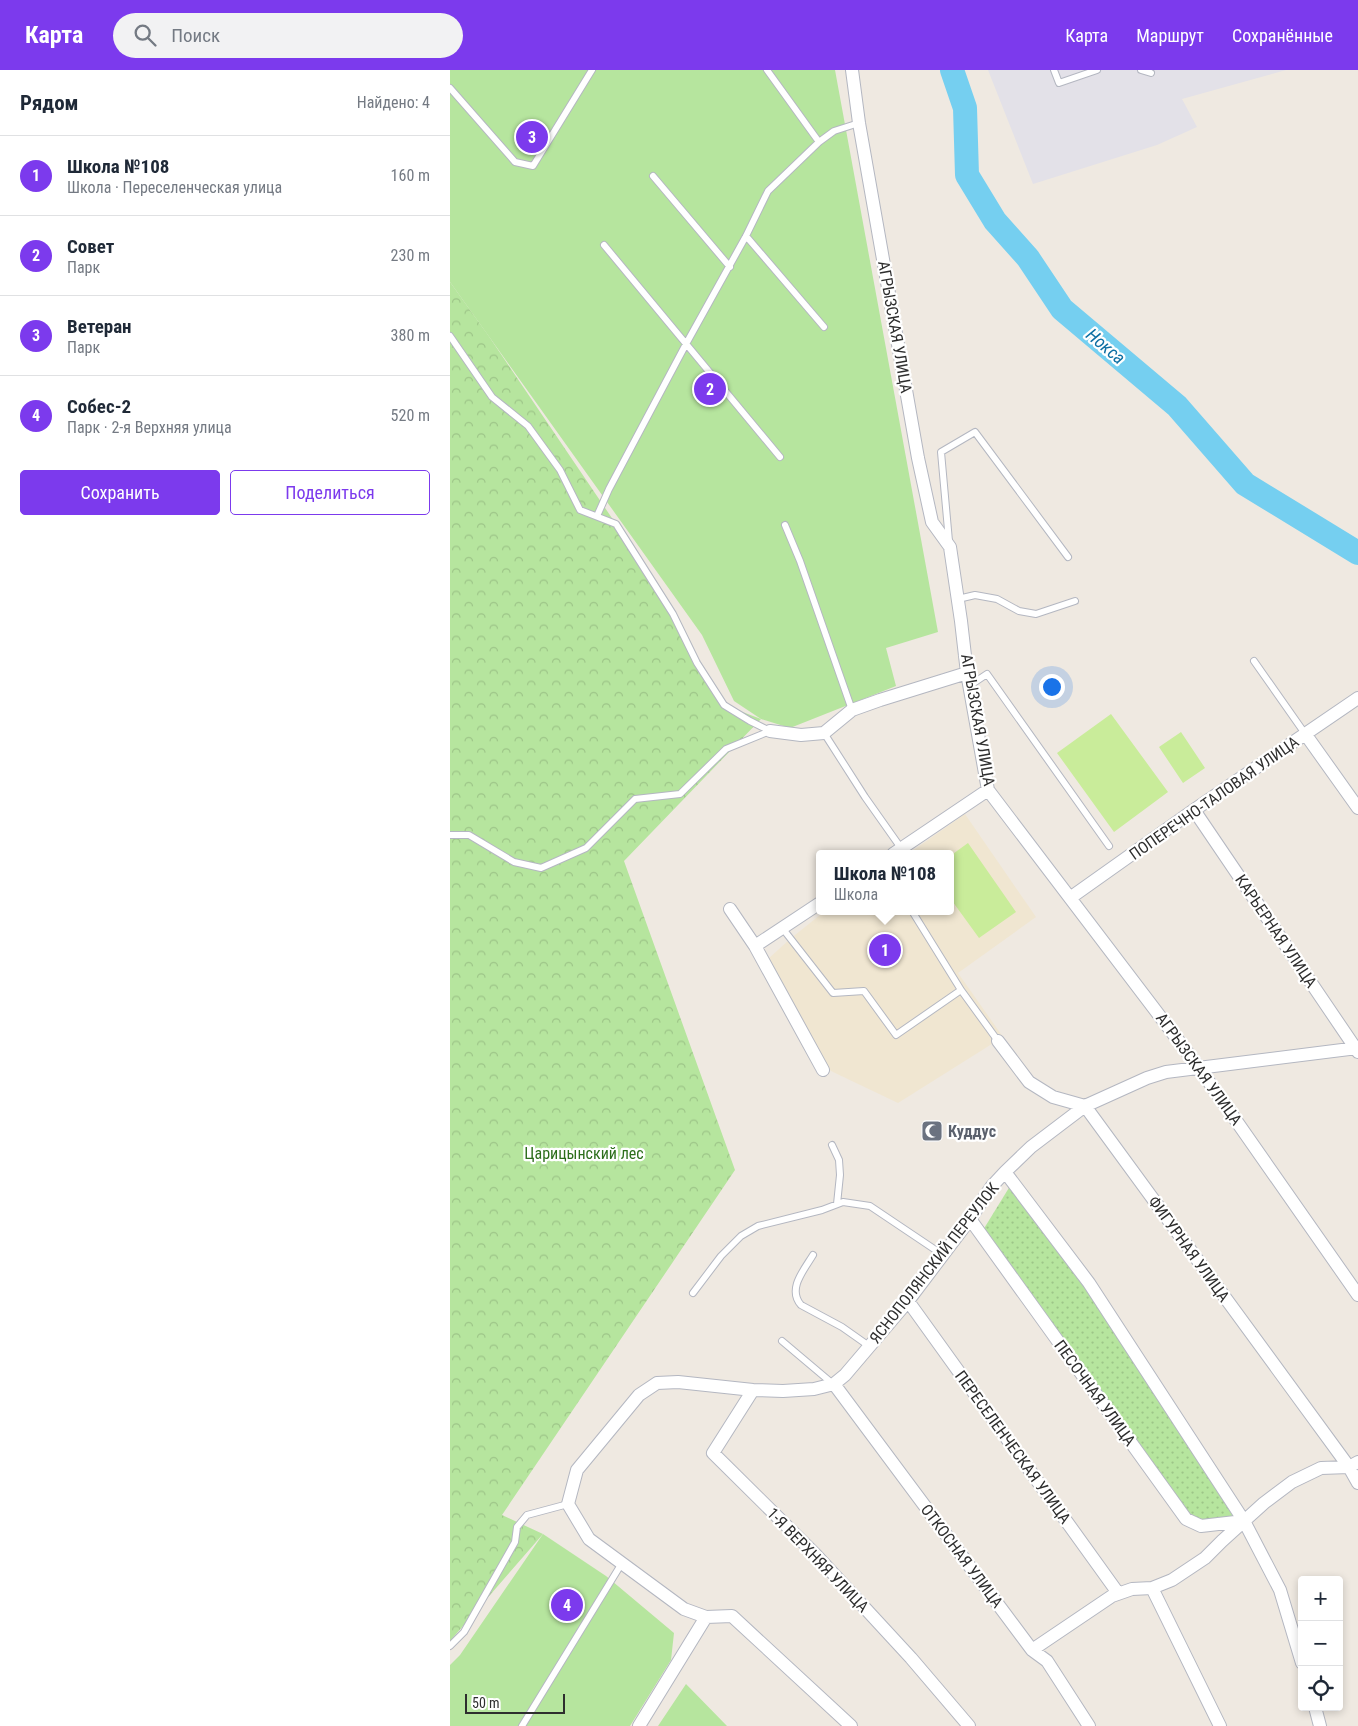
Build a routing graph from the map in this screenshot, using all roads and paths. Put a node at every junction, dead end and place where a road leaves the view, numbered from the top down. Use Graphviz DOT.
graph roads {
  1 [pos="592,70"];
  2 [pos="767,70"];
  3 [pos="852,70"];
  4 [pos="1054,70"];
  5 [pos="1097,70"];
  6 [pos="1141,70"];
  7 [pos="1151,73"];
  8 [pos="450,88"];
  9 [pos="859,123"];
  10 [pos="819,142"];
  11 [pos="653,176"];
  12 [pos="746,236"];
  13 [pos="604,245"];
  14 [pos="730,267"];
  15 [pos="824,327"];
  16 [pos="450,336"];
  17 [pos="686,344"];
  18 [pos="780,457"];
  19 [pos="597,516"];
  20 [pos="785,525"];
  21 [pos="950,547"];
  22 [pos="1068,557"];
  23 [pos="958,599"];
  24 [pos="1075,601"];
  25 [pos="1254,660"];
  26 [pos="968,680"];
  27 [pos="1358,698"];
  28 [pos="852,710"];
  29 [pos="770,731"];
  30 [pos="824,733"];
  31 [pos="1306,735"];
  32 [pos="988,790"];
  33 [pos="1358,808"];
  34 [pos="1194,810"];
  35 [pos="450,835"];
  36 [pos="1108,846"];
  37 [pos="896,850"];
  38 [pos="898,850"];
  39 [pos="1070,898"];
  40 [pos="816,907"];
  41 [pos="730,909"];
  42 [pos="914,915"];
  43 [pos="783,929"];
  44 [pos="755,946"];
  45 [pos="961,990"];
  46 [pos="998,1040"];
  47 [pos="1357,1049"];
  48 [pos="1200,1069"];
  49 [pos="823,1070"];
  50 [pos="1084,1106"];
  51 [pos="832,1146"];
  52 [pos="1005,1172"];
  53 [pos="837,1204"];
  54 [pos="970,1219"];
  55 [pos="812,1255"];
  56 [pos="943,1255"];
  57 [pos="693,1293"];
  58 [pos="1358,1295"];
  59 [pos="908,1301"];
  60 [pos="782,1341"];
  61 [pos="870,1346"];
  62 [pos="834,1384"];
  63 [pos="753,1390"];
  64 [pos="1354,1464"];
  65 [pos="1358,1484"];
  66 [pos="568,1504"];
  67 [pos="1244,1521"];
  68 [pos="622,1563"];
  69 [pos="1152,1588"];
  70 [pos="1118,1593"];
  71 [pos="706,1617"];
  72 [pos="450,1646"];
  73 [pos="1032,1650"];
  74 [pos="1298,1650"];
  75 [pos="1316,1711"];
  76 [pos="522,1726"];
  77 [pos="639,1726"];
  78 [pos="850,1726"];
  79 [pos="970,1726"];
  80 [pos="1089,1726"];
  81 [pos="1220,1726"];
  82 [pos="1320,1726"];
  1 -- 8 [label="lane"];
  2 -- 10 [label="lane"];
  3 -- 9 [label="street, АГРЫЗСКАЯ УЛИЦА"];
  4 -- 5 [label="lane"];
  6 -- 7 [label="lane"];
  9 -- 10 [label="lane"];
  9 -- 21 [label="street, АГРЫЗСКАЯ УЛИЦА"];
  10 -- 12 [label="lane"];
  11 -- 14 [label="lane"];
  12 -- 14 [label="lane"];
  12 -- 15 [label="lane"];
  13 -- 17 [label="lane"];
  14 -- 17 [label="lane"];
  16 -- 19 [label="lane"];
  17 -- 18 [label="lane"];
  17 -- 19 [label="lane"];
  19 -- 29 [label="lane"];
  20 -- 28 [label="lane"];
  21 -- 22 [label="lane"];
  21 -- 23 [label="street, АГРЫЗСКАЯ УЛИЦА"];
  23 -- 24 [label="lane"];
  23 -- 26 [label="street, АГРЫЗСКАЯ УЛИЦА"];
  25 -- 31 [label="lane"];
  26 -- 28 [label="street"];
  26 -- 32 [label="street, АГРЫЗСКАЯ УЛИЦА"];
  26 -- 36 [label="lane"];
  27 -- 31 [label="street, ПОПЕРЕЧНО-ТАЛОВАЯ УЛИЦА"];
  28 -- 30 [label="street"];
  29 -- 30 [label="street"];
  29 -- 35 [label="lane"];
  30 -- 37 [label="lane"];
  31 -- 33 [label="street"];
  31 -- 34 [label="street, ПОПЕРЕЧНО-ТАЛОВАЯ УЛИЦА"];
  32 -- 38 [label="street"];
  32 -- 39 [label="street, АГРЫЗСКАЯ УЛИЦА"];
  34 -- 39 [label="street, ПОПЕРЕЧНО-ТАЛОВАЯ УЛИЦА"];
  34 -- 47 [label="street, КАРЬЕРНАЯ УЛИЦА"];
  39 -- 48 [label="street, АГРЫЗСКАЯ УЛИЦА"];
  40 -- 43 [label="street"];
  41 -- 44 [label="street"];
  42 -- 45 [label="lane"];
  43 -- 44 [label="street"];
  43 -- 45 [label="lane"];
  44 -- 49 [label="street"];
  45 -- 46 [label="lane"];
  46 -- 50 [label="street"];
  47 -- 48 [label="street, ЯСНОПОЛЯНСКИЙ ПЕРЕУЛОК"];
  48 -- 50 [label="street, ЯСНОПОЛЯНСКИЙ ПЕРЕУЛОК"];
  48 -- 58 [label="street, АГРЫЗСКАЯ УЛИЦА"];
  50 -- 52 [label="street, ЯСНОПОЛЯНСКИЙ ПЕРЕУЛОК"];
  50 -- 64 [label="street, ФИГУРНАЯ УЛИЦА"];
  51 -- 53 [label="lane"];
  52 -- 54 [label="street, ЯСНОПОЛЯНСКИЙ ПЕРЕУЛОК"];
  52 -- 67 [label="street"];
  53 -- 56 [label="lane"];
  53 -- 57 [label="lane"];
  54 -- 56 [label="street, ЯСНОПОЛЯНСКИЙ ПЕРЕУЛОК"];
  54 -- 67 [label="street, ПЕСОЧНАЯ УЛИЦА"];
  55 -- 61 [label="lane"];
  56 -- 59 [label="street, ЯСНОПОЛЯНСКИЙ ПЕРЕУЛОК"];
  59 -- 61 [label="street, ЯСНОПОЛЯНСКИЙ ПЕРЕУЛОК"];
  59 -- 70 [label="street, ПЕРЕСЕЛЕНЧЕСКАЯ УЛИЦА"];
  60 -- 62 [label="lane"];
  61 -- 62 [label="street, ЯСНОПОЛЯНСКИЙ ПЕРЕУЛОК"];
  62 -- 63 [label="street"];
  62 -- 73 [label="street, ОТКОСНАЯ УЛИЦА"];
  63 -- 66 [label="street"];
  63 -- 79 [label="street, 1-Я ВЕРХНЯЯ УЛИЦА"];
  64 -- 65 [label="street, ФИГУРНАЯ УЛИЦА"];
  64 -- 67 [label="street"];
  66 -- 68 [label="street"];
  66 -- 72 [label="lane"];
  67 -- 69 [label="street"];
  67 -- 74 [label="street"];
  68 -- 71 [label="street"];
  68 -- 76 [label="lane"];
  69 -- 70 [label="street"];
  69 -- 81 [label="street"];
  70 -- 73 [label="street"];
  71 -- 77 [label="street"];
  71 -- 78 [label="street"];
  73 -- 80 [label="street, ОТКОСНАЯ УЛИЦА"];
  75 -- 82 [label="street"];
}
